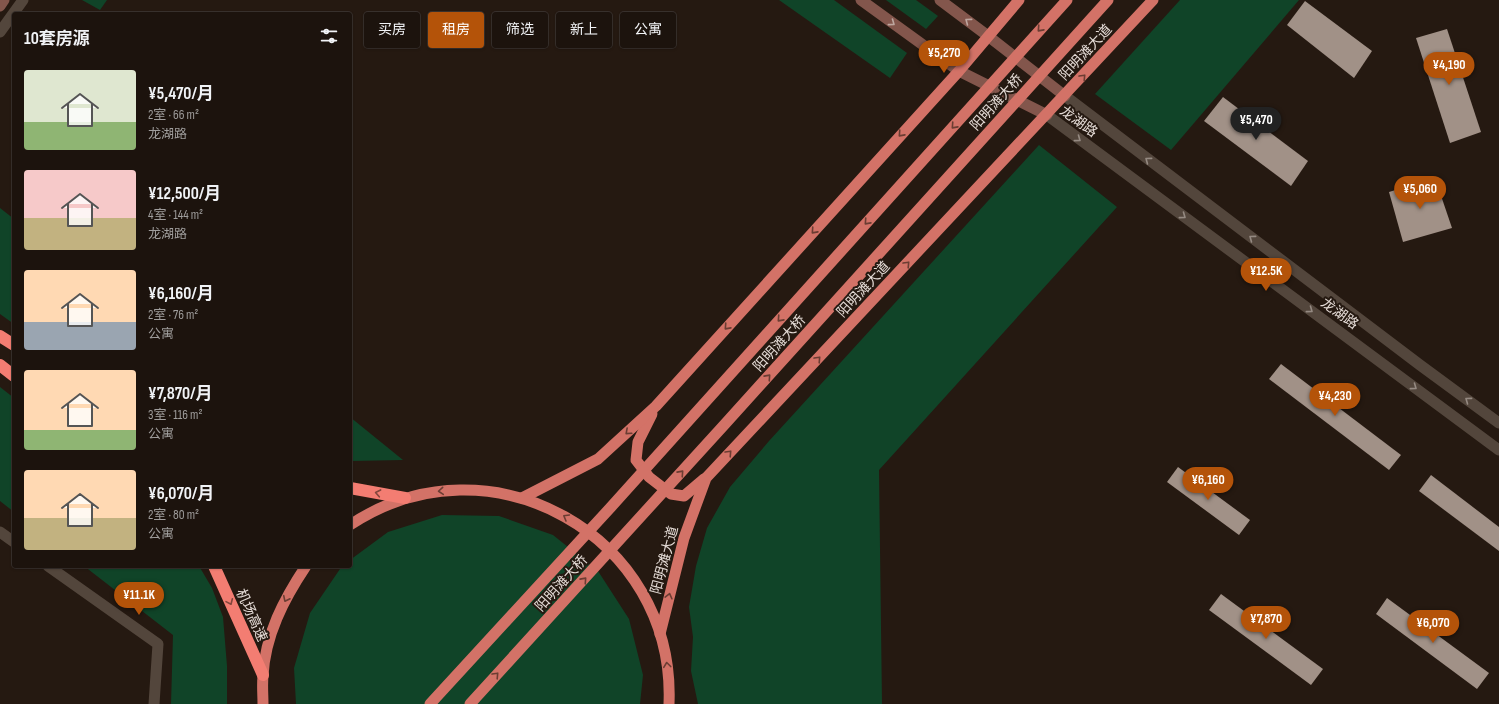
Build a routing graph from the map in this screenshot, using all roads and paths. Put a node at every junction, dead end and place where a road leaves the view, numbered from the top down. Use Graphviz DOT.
graph roads {
  1 [pos="4,0"];
  2 [pos="23,0"];
  3 [pos="861,0"];
  4 [pos="940,0"];
  5 [pos="1019,0"];
  6 [pos="1066,0"];
  7 [pos="1108,0"];
  8 [pos="1147,0"];
  9 [pos="1153,0"];
  10 [pos="0,6"];
  11 [pos="14,12"];
  12 [pos="12,15"];
  13 [pos="0,32"];
  14 [pos="988,36"];
  15 [pos="1118,38"];
  16 [pos="959,71"];
  17 [pos="1065,96"];
  18 [pos="1047,115"];
  19 [pos="0,336"];
  20 [pos="12,344"];
  21 [pos="0,365"];
  22 [pos="12,374"];
  23 [pos="656,406"];
  24 [pos="1499,423"];
  25 [pos="1499,450"];
  26 [pos="706,478"];
  27 [pos="352,488"];
  28 [pos="405,498"];
  29 [pos="522,498"];
  30 [pos="352,524"];
  31 [pos="0,532"];
  32 [pos="12,541"];
  33 [pos="51,568"];
  34 [pos="215,568"];
  35 [pos="305,568"];
  36 [pos="660,634"];
  37 [pos="263,675"];
  38 [pos="154,704"];
  39 [pos="263,704"];
  40 [pos="430,704"];
  41 [pos="470,704"];
  42 [pos="669,704"];
  1 -- 10 [label="main road"];
  2 -- 11 [label="street"];
  3 -- 16 [label="main road, one-way"];
  14 -- 4 [label="main road, one-way"];
  5 -- 14 [label="highway"];
  6 -- 40 [label="highway, 阳明滩大桥, one-way"];
  41 -- 7 [label="highway, 阳明滩大桥, one-way"];
  8 -- 15 [label="highway"];
  9 -- 15 [label="highway, 阳明滩大道"];
  12 -- 13 [label="street"];
  14 -- 16 [label="highway"];
  14 -- 17 [label="main road"];
  17 -- 15 [label="highway, 阳明滩大道, one-way"];
  16 -- 18 [label="main road"];
  16 -- 23 [label="highway, one-way"];
  17 -- 18 [label="highway, 阳明滩大道"];
  24 -- 17 [label="street, 龙湖路, one-way"];
  18 -- 25 [label="street, 龙湖路, one-way"];
  26 -- 18 [label="highway, 阳明滩大道, one-way"];
  19 -- 20 [label="highway"];
  21 -- 22 [label="highway"];
  23 -- 26 [label="highway"];
  23 -- 29 [label="highway, one-way"];
  36 -- 26 [label="highway, 阳明滩大道, one-way"];
  28 -- 27 [label="highway, one-way"];
  29 -- 28 [label="highway, one-way"];
  28 -- 30 [label="highway"];
  36 -- 29 [label="highway, one-way"];
  31 -- 32 [label="street"];
  33 -- 38 [label="street"];
  34 -- 37 [label="highway, 机场高速, one-way"];
  35 -- 37 [label="highway, one-way"];
  42 -- 36 [label="highway, one-way"];
  37 -- 39 [label="highway"];
}
